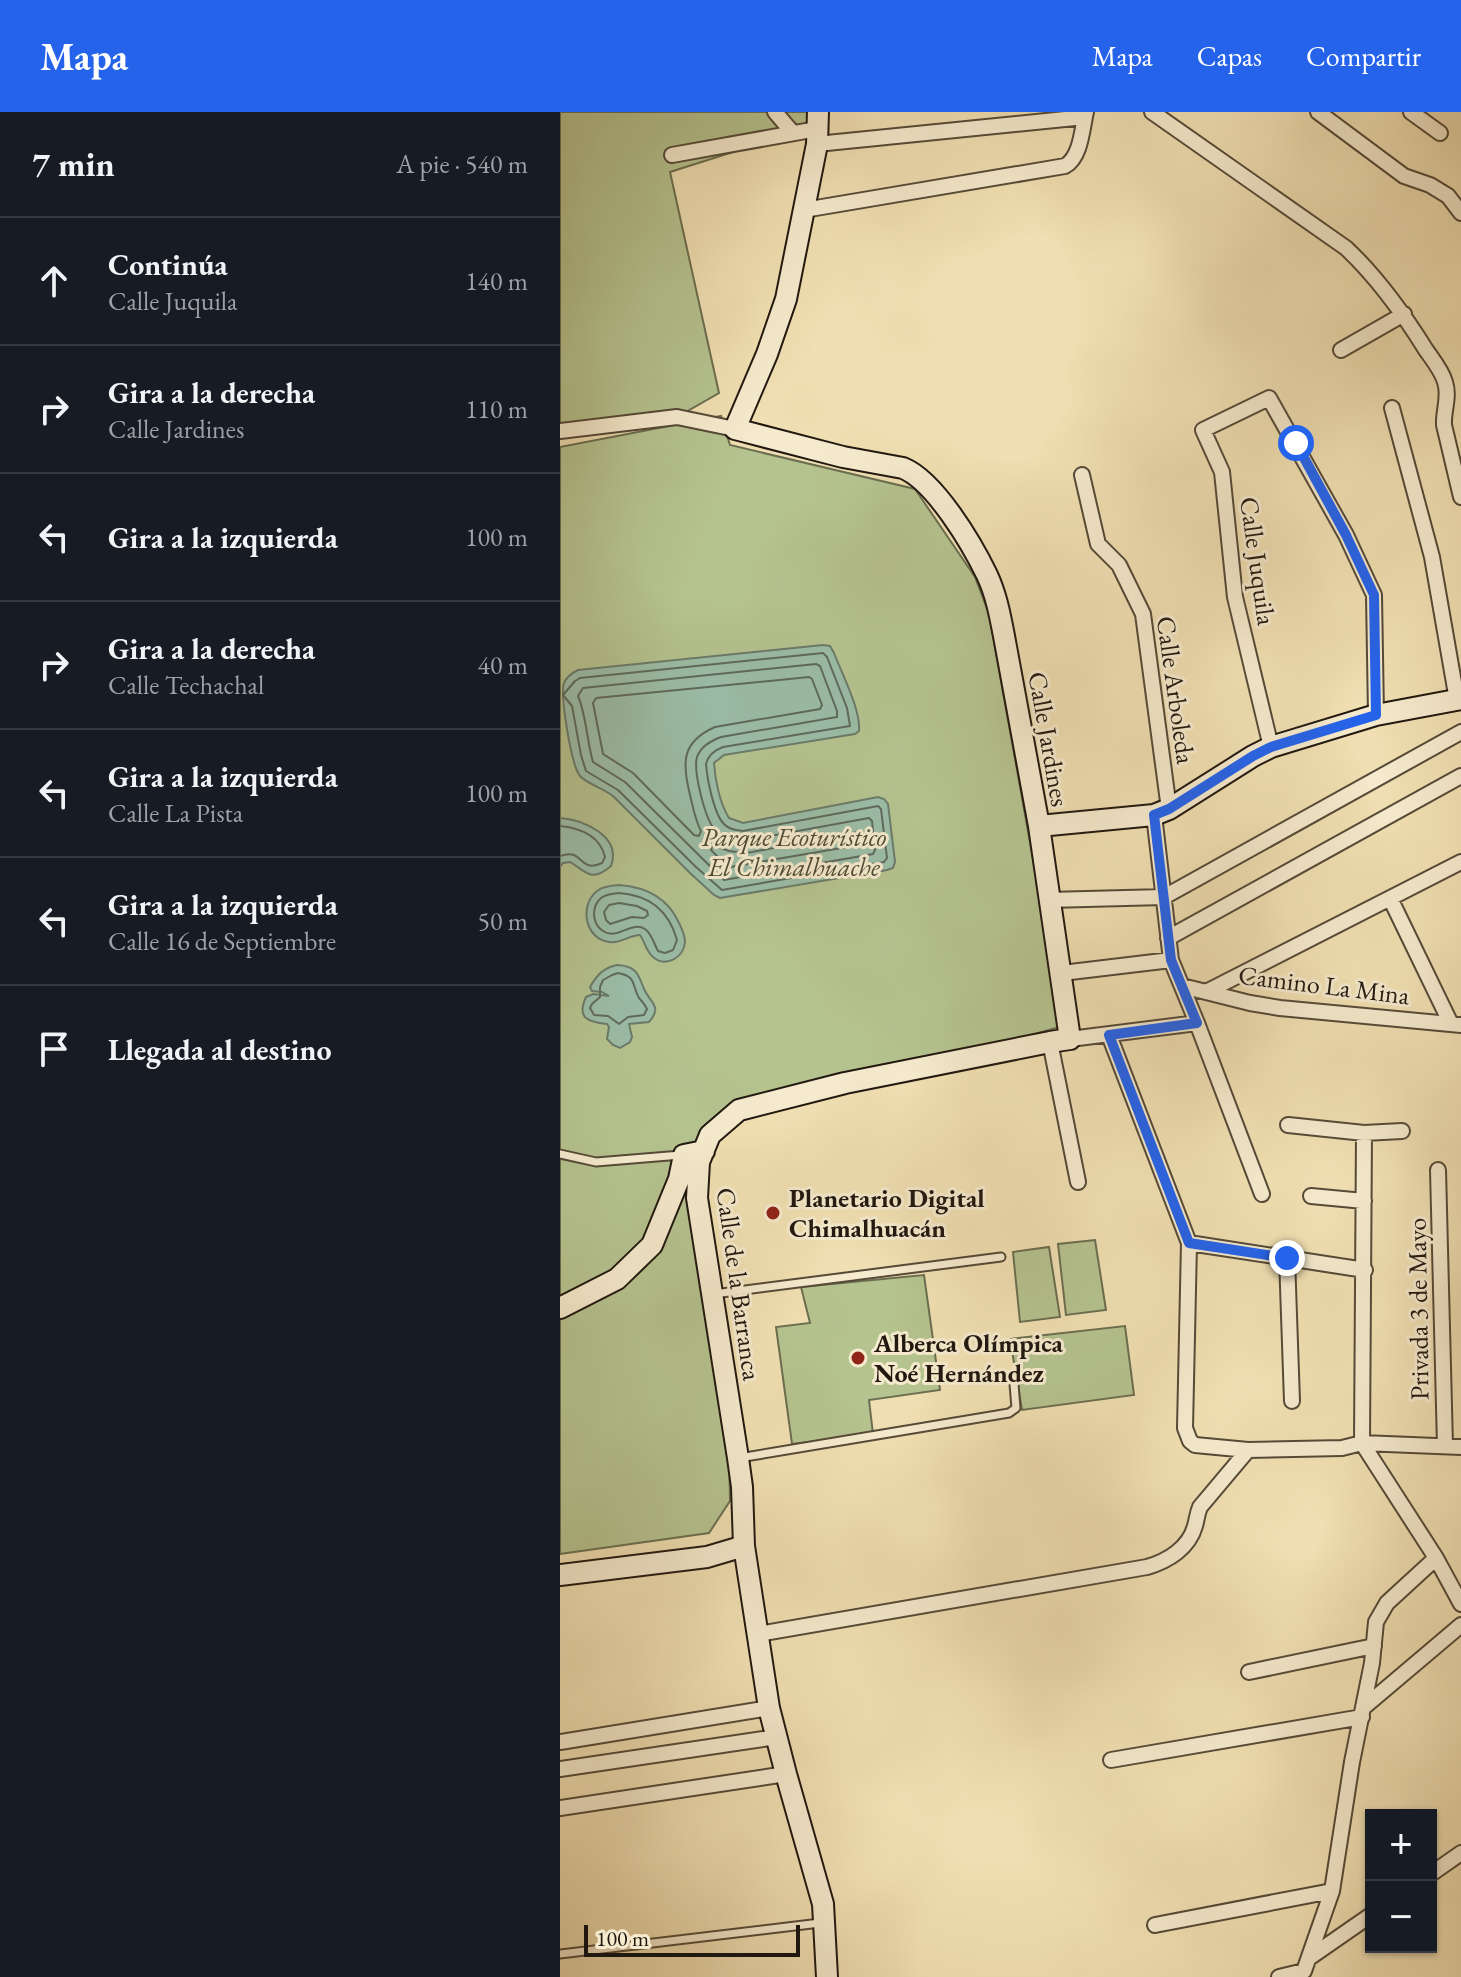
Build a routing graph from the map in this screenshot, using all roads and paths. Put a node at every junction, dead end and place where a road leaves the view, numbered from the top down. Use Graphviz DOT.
graph roads {
  1 [pos="775,112"];
  2 [pos="1152,112"];
  3 [pos="1318,112"];
  4 [pos="1411,112"];
  5 [pos="1085,115"];
  6 [pos="817,128"];
  7 [pos="793,133"];
  8 [pos="1440,133"];
  9 [pos="672,155"];
  10 [pos="804,210"];
  11 [pos="1461,213"];
  12 [pos="1404,314"];
  13 [pos="1341,350"];
  14 [pos="1392,408"];
  15 [pos="735,429"];
  16 [pos="560,431"];
  17 [pos="1082,475"];
  18 [pos="1461,497"];
  19 [pos="1459,700"];
  20 [pos="1376,715"];
  21 [pos="1461,732"];
  22 [pos="1271,747"];
  23 [pos="1461,776"];
  24 [pos="1162,812"];
  25 [pos="1039,826"];
  26 [pos="1461,862"];
  27 [pos="1164,897"];
  28 [pos="1390,898"];
  29 [pos="1048,900"];
  30 [pos="1168,938"];
  31 [pos="1171,960"];
  32 [pos="1062,973"];
  33 [pos="1182,986"];
  34 [pos="1206,992"];
  35 [pos="1197,1023"];
  36 [pos="1456,1024"];
  37 [pos="1109,1035"];
  38 [pos="1060,1040"];
  39 [pos="1288,1125"];
  40 [pos="1402,1131"];
  41 [pos="1364,1133"];
  42 [pos="694,1153"];
  43 [pos="560,1154"];
  44 [pos="1438,1170"];
  45 [pos="1078,1182"];
  46 [pos="1262,1194"];
  47 [pos="1311,1196"];
  48 [pos="1364,1201"];
  49 [pos="1189,1243"];
  50 [pos="1001,1257"];
  51 [pos="1287,1258"];
  52 [pos="1365,1270"];
  53 [pos="711,1294"];
  54 [pos="560,1308"];
  55 [pos="1014,1384"];
  56 [pos="1292,1401"];
  57 [pos="1362,1443"];
  58 [pos="1445,1446"];
  59 [pos="1461,1447"];
  60 [pos="1248,1450"];
  61 [pos="738,1458"];
  62 [pos="744,1546"];
  63 [pos="1436,1558"];
  64 [pos="560,1575"];
  65 [pos="1461,1604"];
  66 [pos="1461,1625"];
  67 [pos="758,1634"];
  68 [pos="1374,1646"];
  69 [pos="1249,1672"];
  70 [pos="769,1708"];
  71 [pos="1362,1712"];
  72 [pos="777,1737"];
  73 [pos="560,1742"];
  74 [pos="1111,1760"];
  75 [pos="560,1769"];
  76 [pos="786,1774"];
  77 [pos="560,1808"];
  78 [pos="1461,1853"];
  79 [pos="1437,1870"];
  80 [pos="1332,1891"];
  81 [pos="1365,1920"];
  82 [pos="824,1923"];
  83 [pos="1155,1925"];
  84 [pos="560,1954"];
  85 [pos="1309,1969"];
  86 [pos="827,1977"];
  87 [pos="1279,1977"];
  1 -- 7 [label="street"];
  2 -- 12 [label="street"];
  3 -- 11 [label="street"];
  4 -- 8 [label="street"];
  5 -- 6 [label="street"];
  5 -- 10 [label="street"];
  6 -- 7 [label="street"];
  6 -- 10 [label="main road"];
  7 -- 9 [label="street"];
  10 -- 15 [label="main road"];
  12 -- 13 [label="street"];
  12 -- 18 [label="street"];
  14 -- 19 [label="street"];
  15 -- 16 [label="street"];
  15 -- 25 [label="main road, Calle Jardines"];
  17 -- 24 [label="street, Calle Arboleda"];
  19 -- 20 [label="main road, Calle Jardines"];
  20 -- 22 [label="main road, Calle Jardines"];
  20 -- 22 [label="street, Calle Juquila"];
  21 -- 27 [label="street"];
  22 -- 24 [label="main road, Calle Jardines"];
  23 -- 30 [label="street"];
  24 -- 25 [label="main road, Calle Jardines"];
  24 -- 27 [label="street, Calle Arboleda"];
  25 -- 29 [label="main road"];
  26 -- 28 [label="street"];
  27 -- 29 [label="street"];
  27 -- 30 [label="street, Calle Arboleda"];
  28 -- 34 [label="street"];
  28 -- 36 [label="street"];
  29 -- 32 [label="main road"];
  30 -- 31 [label="street, Calle Arboleda"];
  31 -- 32 [label="street"];
  31 -- 33 [label="street, Calle Arboleda"];
  32 -- 38 [label="main road"];
  33 -- 34 [label="street, Camino La Mina"];
  33 -- 35 [label="street, Calle Arboleda"];
  34 -- 36 [label="street, Camino La Mina"];
  35 -- 37 [label="street"];
  35 -- 46 [label="street, Calle Arboleda"];
  37 -- 38 [label="street"];
  37 -- 49 [label="street"];
  38 -- 42 [label="main road, Calle de la Barranca"];
  38 -- 45 [label="street"];
  39 -- 41 [label="street"];
  40 -- 41 [label="street"];
  41 -- 48 [label="street"];
  42 -- 43 [label="lane"];
  42 -- 53 [label="main road, Calle de la Barranca"];
  42 -- 54 [label="main road"];
  44 -- 58 [label="street, Privada 3 de Mayo"];
  47 -- 48 [label="street"];
  48 -- 52 [label="street"];
  49 -- 51 [label="street"];
  49 -- 60 [label="street"];
  50 -- 53 [label="lane"];
  51 -- 52 [label="street"];
  51 -- 56 [label="street"];
  52 -- 57 [label="street"];
  53 -- 61 [label="main road, Calle de la Barranca"];
  55 -- 61 [label="lane"];
  57 -- 58 [label="street"];
  57 -- 60 [label="street"];
  57 -- 63 [label="street"];
  58 -- 59 [label="street"];
  60 -- 67 [label="street"];
  61 -- 62 [label="main road, Calle de la Barranca"];
  62 -- 64 [label="main road"];
  62 -- 67 [label="main road, Calle de la Barranca"];
  63 -- 65 [label="street"];
  63 -- 68 [label="street"];
  66 -- 71 [label="street"];
  67 -- 70 [label="main road, Calle de la Barranca"];
  68 -- 69 [label="street"];
  68 -- 71 [label="street"];
  70 -- 72 [label="main road, Calle de la Barranca"];
  70 -- 73 [label="street"];
  71 -- 74 [label="street"];
  71 -- 80 [label="street"];
  72 -- 75 [label="street"];
  72 -- 76 [label="main road, Calle de la Barranca"];
  76 -- 77 [label="street"];
  76 -- 82 [label="main road, Calle de la Barranca"];
  78 -- 79 [label="street"];
  80 -- 83 [label="street"];
  80 -- 85 [label="street"];
  81 -- 85 [label="street"];
  82 -- 84 [label="lane"];
  82 -- 86 [label="main road, Calle de la Barranca"];
  85 -- 87 [label="street"];
}
